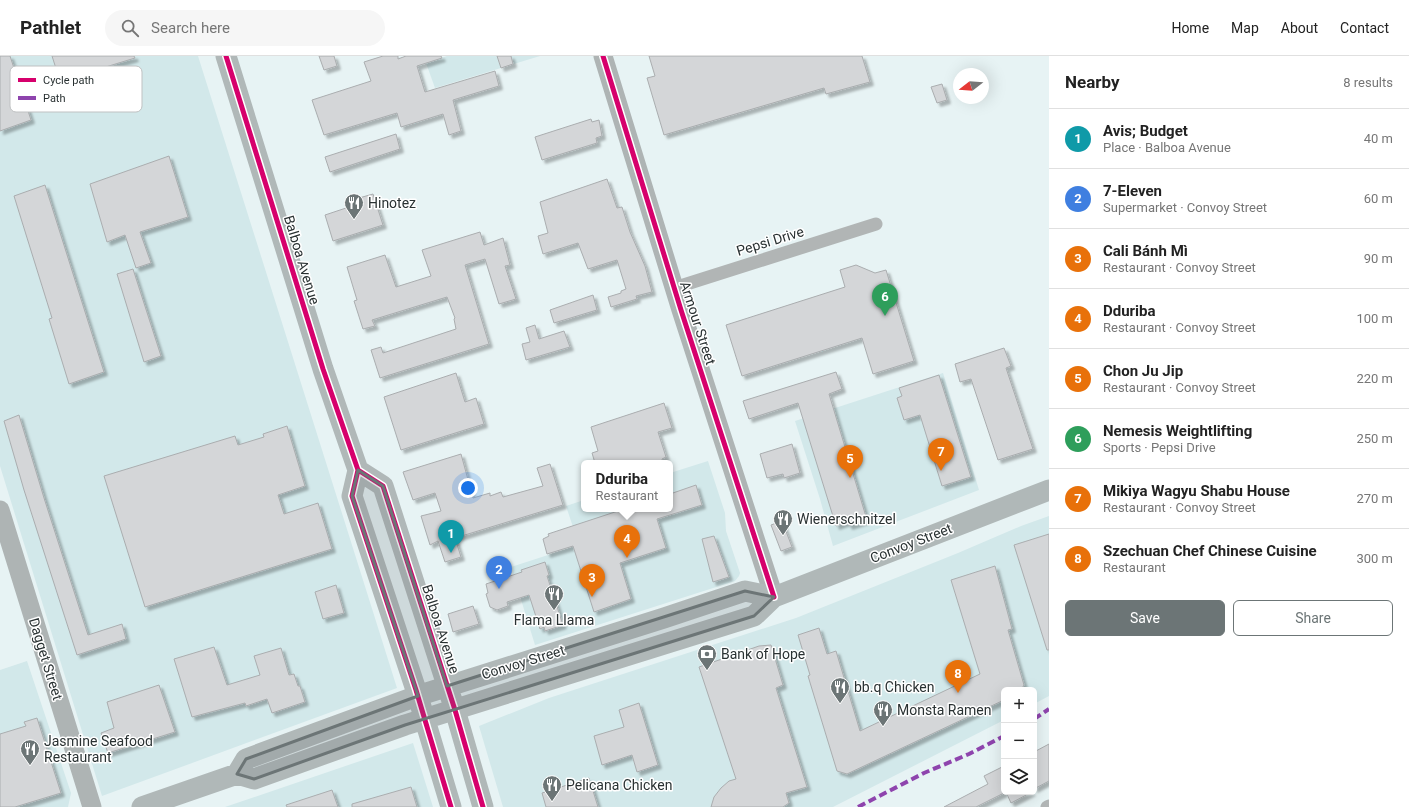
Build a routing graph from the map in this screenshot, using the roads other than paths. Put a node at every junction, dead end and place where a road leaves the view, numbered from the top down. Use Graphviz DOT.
graph roads {
  1 [pos="226,56"];
  2 [pos="603,56"];
  3 [pos="876,224"];
  4 [pos="674,288"];
  5 [pos="358,470"];
  6 [pos="1049,490"];
  7 [pos="0,510"];
  8 [pos="774,597"];
  9 [pos="447,686"];
  10 [pos="417,696"];
  11 [pos="455,710"];
  12 [pos="424,718"];
  13 [pos="237,774"];
  14 [pos="92,807"];
  15 [pos="142,807"];
  16 [pos="452,807"];
  17 [pos="483,807"];
  1 -- 5 [label="main road, Balboa Avenue"];
  2 -- 4 [label="street, Armour Street"];
  3 -- 4 [label="street, Pepsi Drive"];
  4 -- 8 [label="street, Armour Street"];
  5 -- 9 [label="main road, Balboa Avenue"];
  5 -- 10 [label="main road"];
  6 -- 8 [label="main road, Convoy Street"];
  7 -- 14 [label="street, Dagget Street"];
  8 -- 9 [label="main road, Convoy Street"];
  8 -- 11 [label="main road, Convoy Street"];
  9 -- 10 [label="main road, Convoy Street"];
  9 -- 11 [label="main road, Balboa Avenue"];
  10 -- 12 [label="main road"];
  10 -- 13 [label="main road, Convoy Street"];
  11 -- 12 [label="main road, Convoy Street"];
  11 -- 17 [label="main road, Balboa Avenue"];
  12 -- 13 [label="main road, Convoy Street"];
  12 -- 16 [label="main road"];
  13 -- 15 [label="main road"];
}
